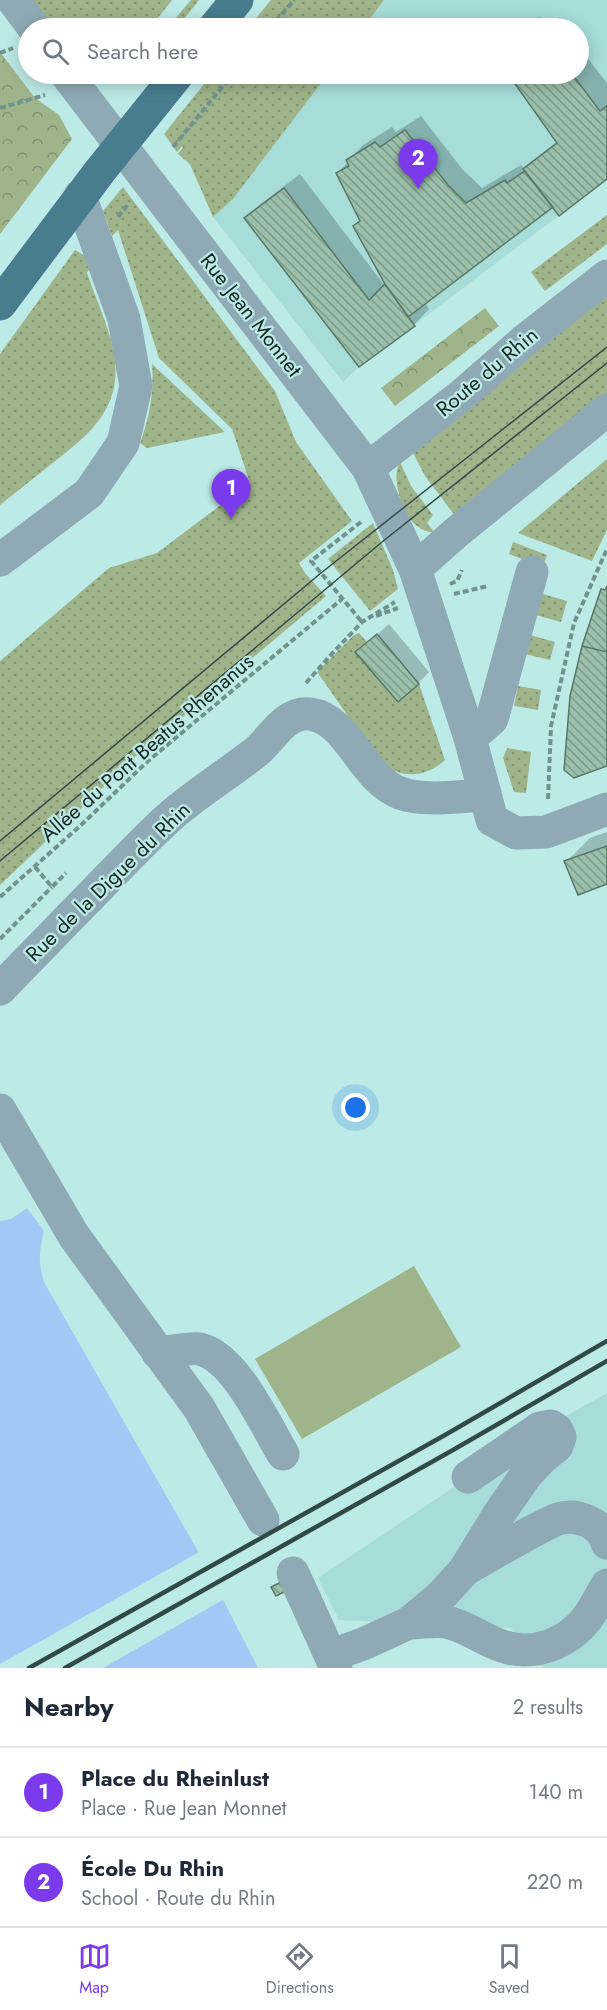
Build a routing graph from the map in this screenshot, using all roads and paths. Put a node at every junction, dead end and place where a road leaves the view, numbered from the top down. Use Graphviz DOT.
graph roads {
  1 [pos="13,0"];
  2 [pos="237,0"];
  3 [pos="294,0"];
  4 [pos="19,18"];
  5 [pos="222,18"];
  6 [pos="279,18"];
  7 [pos="18,42"];
  8 [pos="0,53"];
  9 [pos="58,84"];
  10 [pos="61,84"];
  11 [pos="170,84"];
  12 [pos="225,84"];
  13 [pos="0,108"];
  14 [pos="173,147"];
  15 [pos="80,196"];
  16 [pos="607,276"];
  17 [pos="0,304"];
  18 [pos="607,410"];
  19 [pos="368,468"];
  20 [pos="362,522"];
  21 [pos="607,549"];
  22 [pos="0,560"];
  23 [pos="415,569"];
  24 [pos="532,572"];
  25 [pos="342,599"];
  26 [pos="399,600"];
  27 [pos="470,738"];
  28 [pos="489,808"];
  29 [pos="607,809"];
  30 [pos="546,832"];
  31 [pos="35,867"];
  32 [pos="48,882"];
  33 [pos="52,887"];
  34 [pos="0,897"];
  35 [pos="0,939"];
  36 [pos="0,989"];
  37 [pos="0,1110"];
  38 [pos="158,1353"];
  39 [pos="283,1454"];
  40 [pos="468,1478"];
  41 [pos="262,1520"];
  42 [pos="607,1539"];
  43 [pos="464,1571"];
  44 [pos="293,1573"];
  45 [pos="607,1585"];
  46 [pos="409,1623"];
  47 [pos="540,1659"];
  48 [pos="334,1661"];
  1 -- 4 [label="street"];
  2 -- 5 [label="main road"];
  3 -- 6 [label="path"];
  7 -- 8 [label="path"];
  9 -- 13 [label="path"];
  10 -- 19 [label="street, Rue Jean Monnet"];
  11 -- 15 [label="main road"];
  12 -- 14 [label="path"];
  15 -- 17 [label="main road"];
  15 -- 22 [label="street"];
  16 -- 19 [label="street, Route du Rhin"];
  18 -- 23 [label="street"];
  19 -- 23 [label="street, Rue Jean Monnet"];
  20 -- 25 [label="path"];
  21 -- 30 [label="path"];
  23 -- 27 [label="street, Rue Jean Monnet"];
  24 -- 27 [label="street"];
  25 -- 26 [label="path"];
  25 -- 31 [label="path, Allée du Pont Beatus Rhenanus"];
  27 -- 28 [label="street, Rue Jean Monnet"];
  28 -- 30 [label="street"];
  28 -- 36 [label="street, Rue de la Digue du Rhin"];
  29 -- 30 [label="street"];
  31 -- 32 [label="path"];
  31 -- 34 [label="path, Allée du Pont Beatus Rhenanus"];
  33 -- 35 [label="path"];
  37 -- 38 [label="street"];
  38 -- 39 [label="street"];
  38 -- 41 [label="street"];
  40 -- 43 [label="street"];
  42 -- 43 [label="street"];
  43 -- 46 [label="street"];
  44 -- 48 [label="street"];
  45 -- 47 [label="street"];
  46 -- 47 [label="street"];
  46 -- 48 [label="street"];
}
